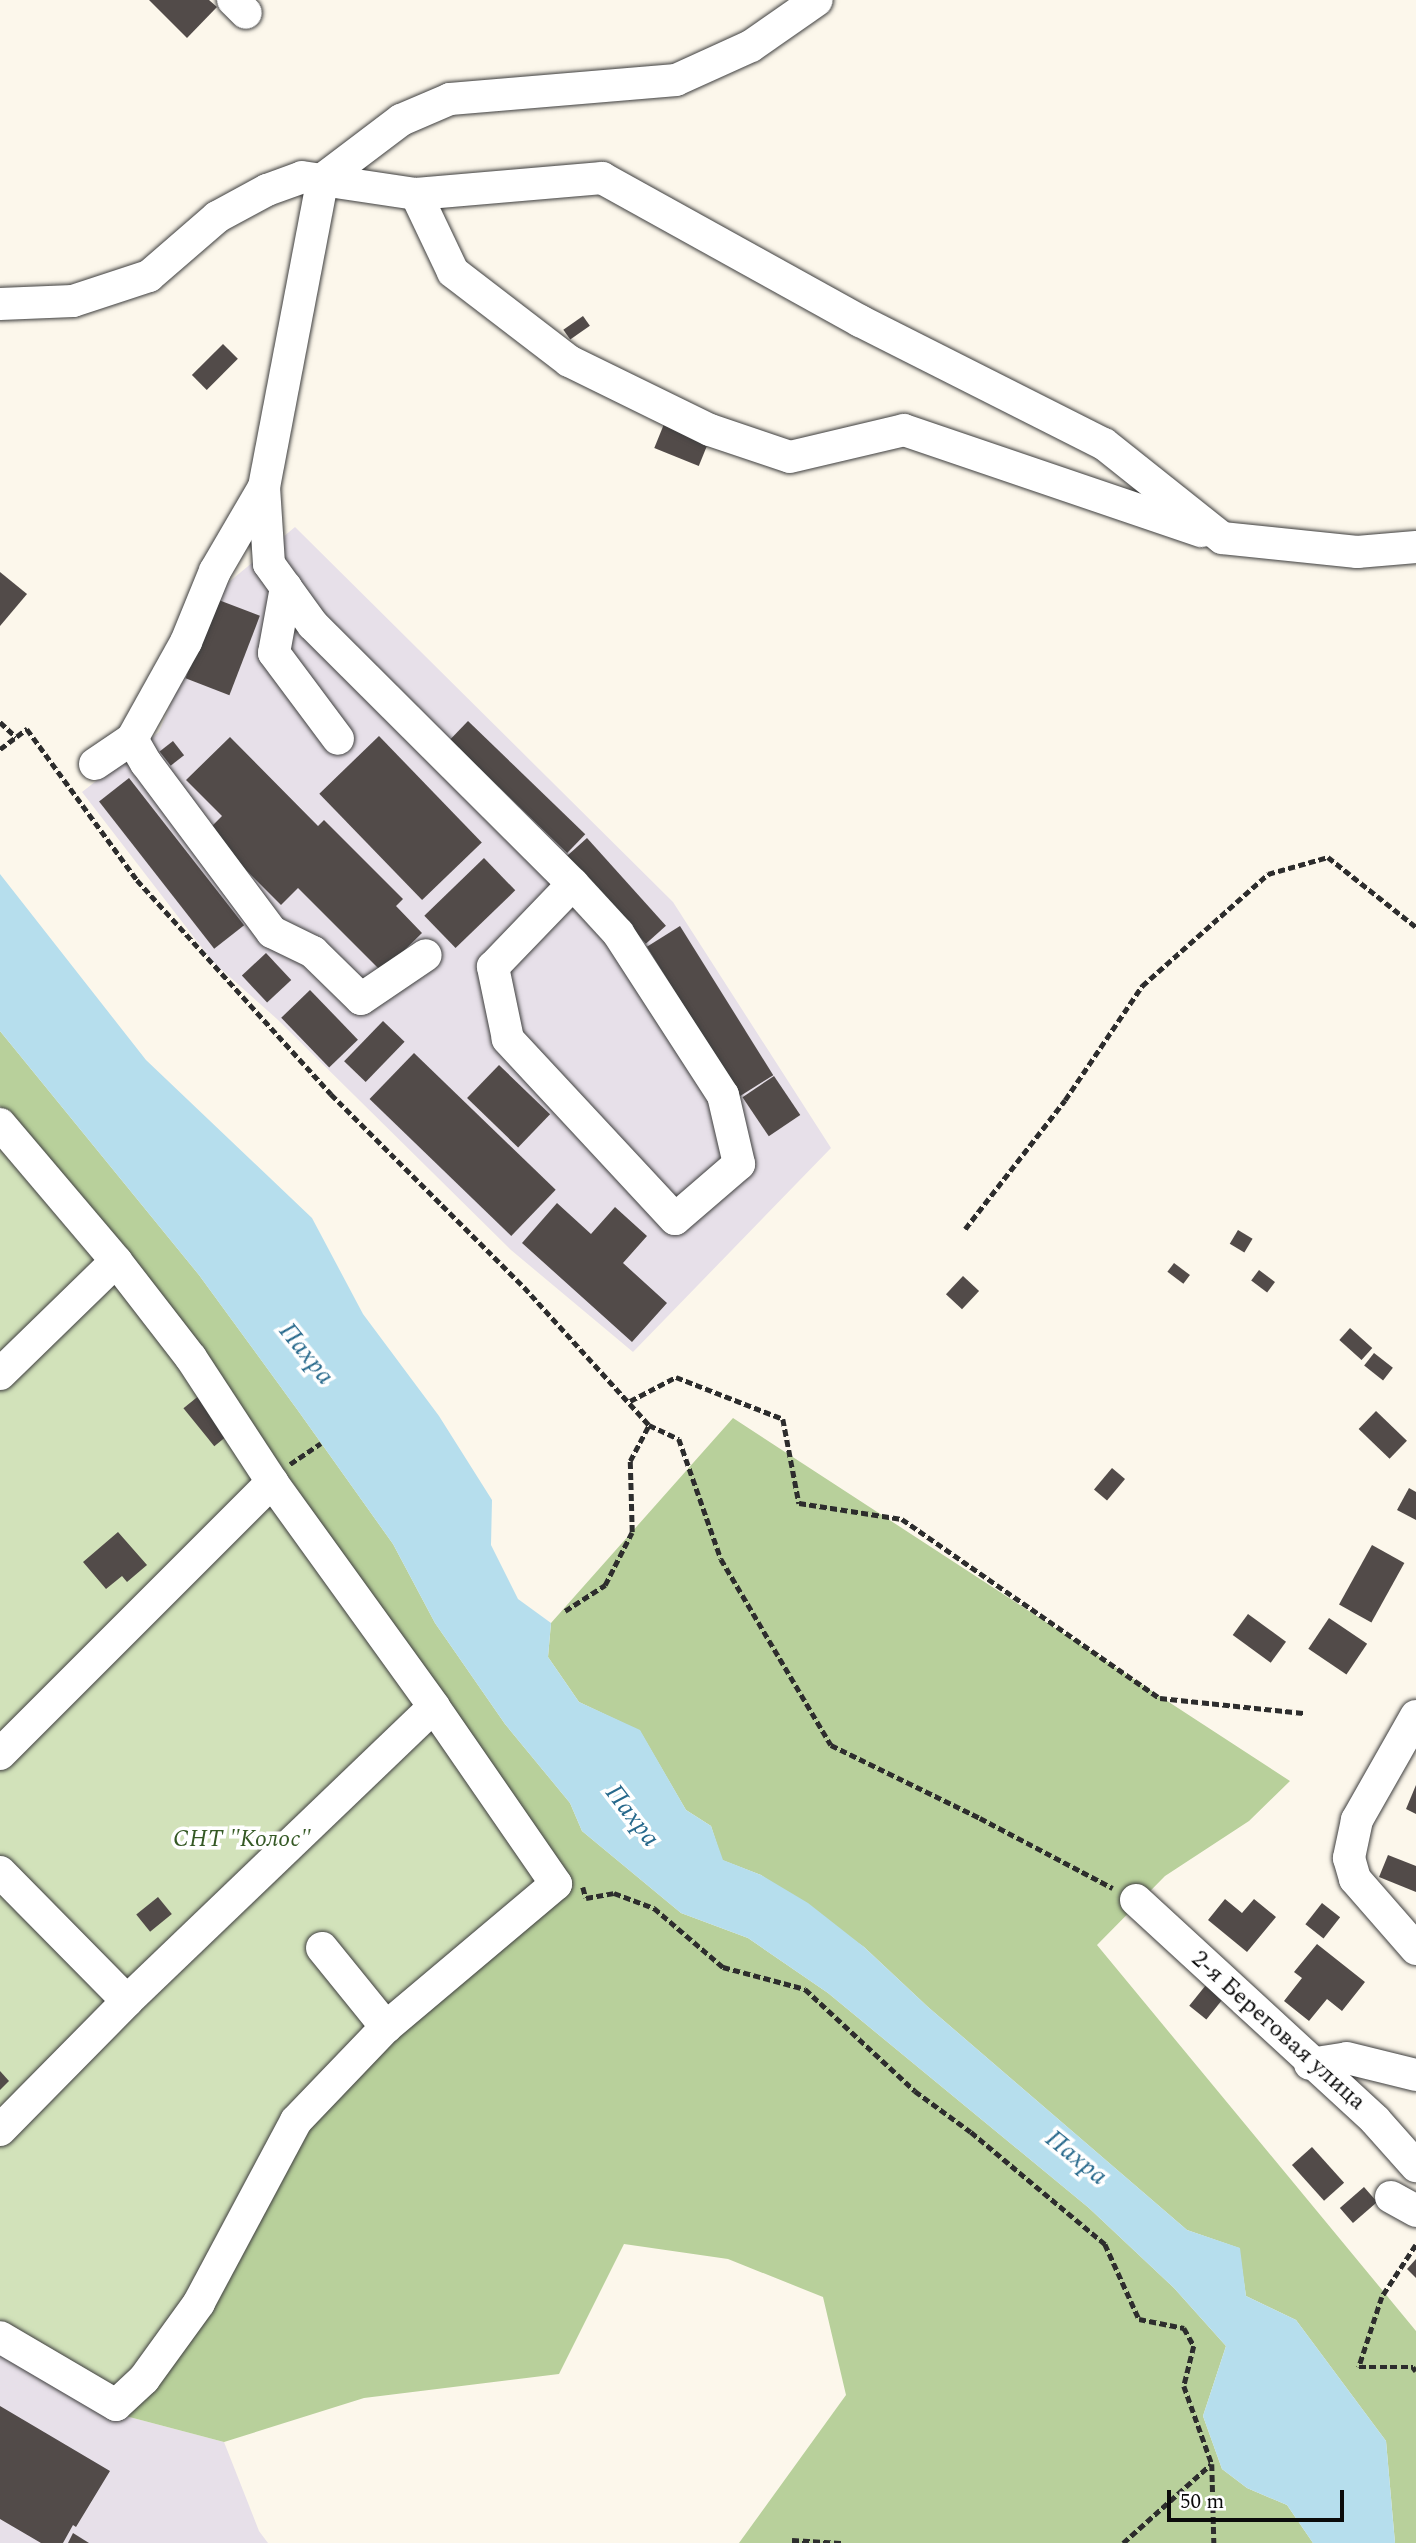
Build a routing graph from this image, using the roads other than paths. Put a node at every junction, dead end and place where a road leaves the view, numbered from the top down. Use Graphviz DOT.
graph roads {
  1 [pos="817,0"];
  2 [pos="323,179"];
  3 [pos="416,194"];
  4 [pos="0,304"];
  5 [pos="264,487"];
  6 [pos="1222,537"];
  7 [pos="1416,547"];
  8 [pos="286,587"];
  9 [pos="132,739"];
  10 [pos="338,739"];
  11 [pos="95,764"];
  12 [pos="573,884"];
  13 [pos="426,955"];
  14 [pos="0,1124"];
  15 [pos="116,1261"];
  16 [pos="0,1374"];
  17 [pos="280,1474"];
  18 [pos="434,1707"];
  19 [pos="1416,1716"];
  20 [pos="0,1754"];
  21 [pos="0,1872"];
  22 [pos="1136,1900"];
  23 [pos="321,1948"];
  24 [pos="1416,1949"];
  25 [pos="127,2001"];
  26 [pos="386,2027"];
  27 [pos="1310,2064"];
  28 [pos="1416,2075"];
  29 [pos="0,2130"];
  30 [pos="1416,2166"];
  31 [pos="0,2337"];
  1 -- 2 [label="street"];
  2 -- 3 [label="street"];
  2 -- 4 [label="street"];
  2 -- 5 [label="street"];
  3 -- 6 [label="street"];
  3 -- 6 [label="street"];
  5 -- 8 [label="street"];
  5 -- 9 [label="street"];
  6 -- 7 [label="street"];
  8 -- 10 [label="street"];
  8 -- 12 [label="street"];
  9 -- 11 [label="street"];
  9 -- 13 [label="street"];
  12 -- 12 [label="street"];
  14 -- 15 [label="street"];
  15 -- 16 [label="street"];
  15 -- 17 [label="street"];
  17 -- 18 [label="street"];
  17 -- 20 [label="street"];
  18 -- 25 [label="street"];
  18 -- 26 [label="street"];
  19 -- 24 [label="street"];
  21 -- 25 [label="street"];
  22 -- 27 [label="street, 2-я Береговая улица"];
  23 -- 26 [label="street"];
  25 -- 29 [label="street"];
  26 -- 31 [label="street"];
  27 -- 28 [label="street"];
  27 -- 30 [label="street, 2-я Береговая улица"];
}
